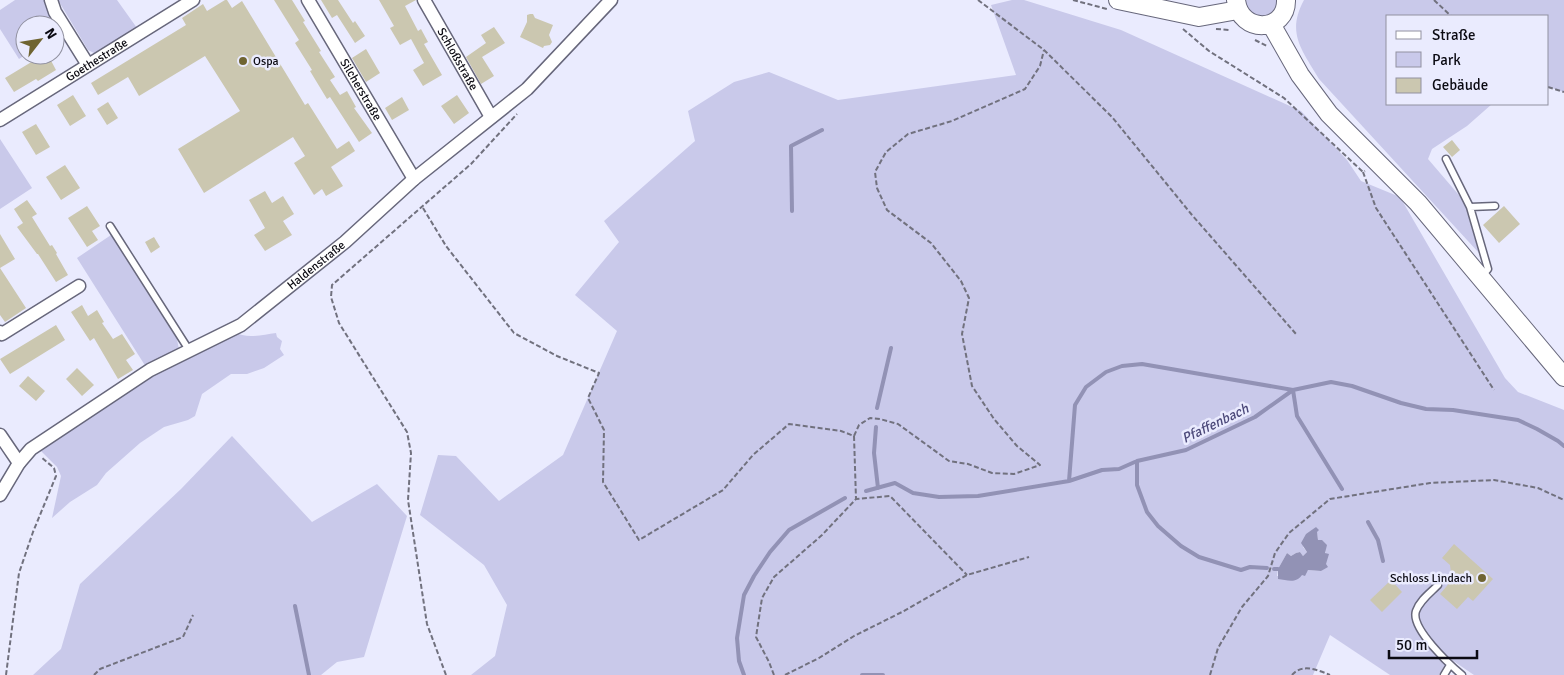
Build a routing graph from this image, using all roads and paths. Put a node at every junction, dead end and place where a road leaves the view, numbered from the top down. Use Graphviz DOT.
graph roads {
  1 [pos="51,0"];
  2 [pos="193,0"];
  3 [pos="308,0"];
  4 [pos="424,0"];
  5 [pos="611,0"];
  6 [pos="978,0"];
  7 [pos="1118,0"];
  8 [pos="1286,0"];
  9 [pos="1434,0"];
  10 [pos="1237,5"];
  11 [pos="1166,11"];
  12 [pos="1450,15"];
  13 [pos="1271,24"];
  14 [pos="1044,50"];
  15 [pos="88,65"];
  16 [pos="1549,87"];
  17 [pos="1564,92"];
  18 [pos="520,110"];
  19 [pos="491,117"];
  20 [pos="0,120"];
  21 [pos="1446,159"];
  22 [pos="1382,167"];
  23 [pos="1362,172"];
  24 [pos="414,179"];
  25 [pos="1495,206"];
  26 [pos="1470,207"];
  27 [pos="423,208"];
  28 [pos="110,226"];
  29 [pos="1480,278"];
  30 [pos="79,286"];
  31 [pos="0,332"];
  32 [pos="1296,334"];
  33 [pos="189,350"];
  34 [pos="1564,377"];
  35 [pos="1494,390"];
  36 [pos="0,435"];
  37 [pos="854,436"];
  38 [pos="31,449"];
  39 [pos="19,463"];
  40 [pos="0,496"];
  41 [pos="856,499"];
  42 [pos="1564,500"];
  43 [pos="1029,557"];
  44 [pos="967,575"];
  45 [pos="1438,585"];
  46 [pos="193,615"];
  47 [pos="1450,665"];
  48 [pos="6,675"];
  49 [pos="94,675"];
  50 [pos="446,675"];
  51 [pos="774,675"];
  52 [pos="786,675"];
  53 [pos="1210,675"];
  54 [pos="1292,675"];
  55 [pos="1330,675"];
  56 [pos="1444,675"];
  57 [pos="1462,675"];
  1 -- 15 [label="street"];
  2 -- 15 [label="street, Goethestraße"];
  3 -- 24 [label="street, Silcherstraße"];
  4 -- 19 [label="street, Schloßstraße"];
  5 -- 19 [label="street, Haldenstraße"];
  6 -- 14 [label="path"];
  7 -- 11 [label="main road"];
  8 -- 13 [label="main road"];
  9 -- 12 [label="path"];
  10 -- 11 [label="main road"];
  10 -- 13 [label="main road"];
  11 -- 23 [label="path"];
  13 -- 22 [label="main road"];
  14 -- 32 [label="path"];
  14 -- 37 [label="path"];
  15 -- 20 [label="street, Goethestraße"];
  16 -- 17 [label="path"];
  18 -- 27 [label="path"];
  19 -- 24 [label="street, Haldenstraße"];
  21 -- 26 [label="lane"];
  22 -- 23 [label="path"];
  22 -- 29 [label="main road"];
  23 -- 35 [label="path"];
  24 -- 33 [label="street, Haldenstraße"];
  25 -- 26 [label="lane"];
  26 -- 29 [label="lane"];
  27 -- 37 [label="path"];
  27 -- 50 [label="path"];
  28 -- 33 [label="lane"];
  29 -- 34 [label="main road"];
  30 -- 31 [label="street"];
  33 -- 38 [label="street, Haldenstraße"];
  36 -- 39 [label="street"];
  37 -- 41 [label="path"];
  38 -- 39 [label="street, Haldenstraße"];
  38 -- 48 [label="path"];
  39 -- 40 [label="street, Haldenstraße"];
  41 -- 44 [label="path"];
  41 -- 51 [label="path"];
  42 -- 53 [label="path"];
  43 -- 44 [label="path"];
  44 -- 52 [label="path"];
  45 -- 47 [label="lane"];
  46 -- 49 [label="path"];
  47 -- 56 [label="lane"];
  47 -- 57 [label="lane"];
  54 -- 55 [label="path"];
}
